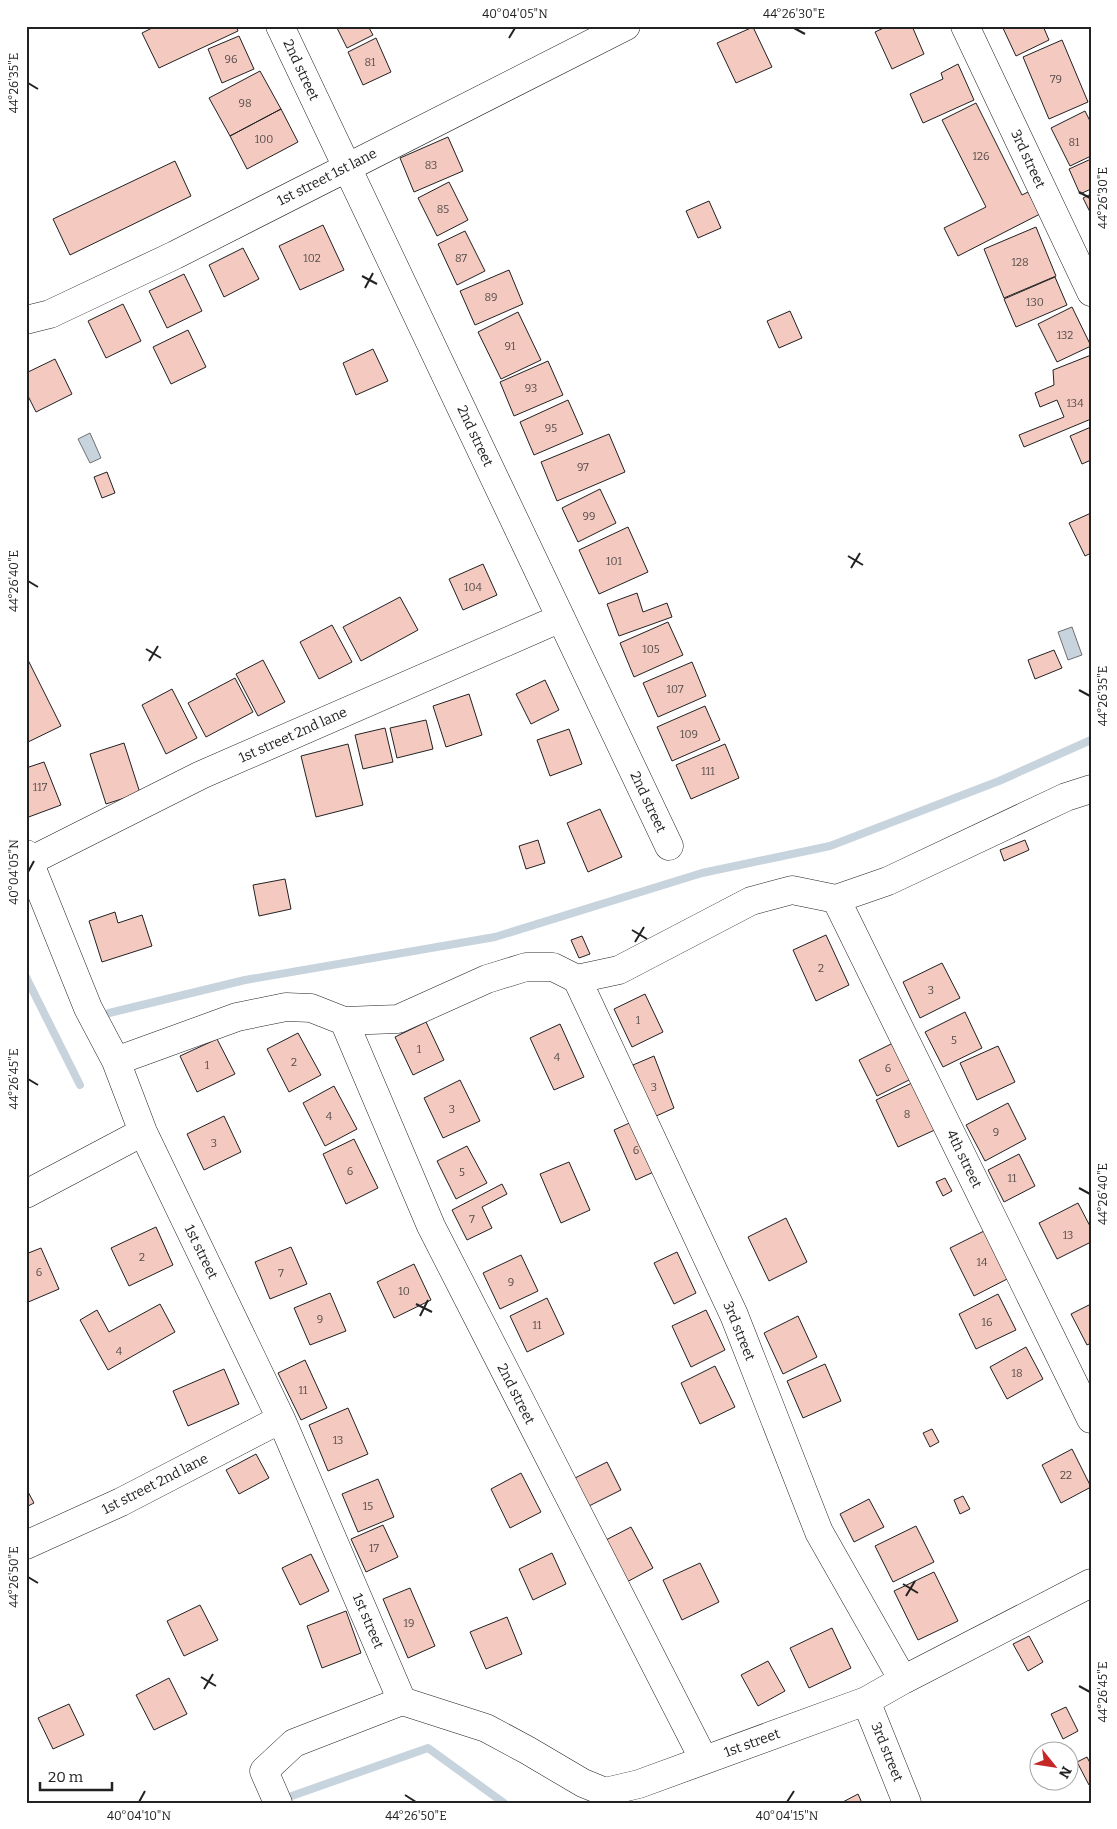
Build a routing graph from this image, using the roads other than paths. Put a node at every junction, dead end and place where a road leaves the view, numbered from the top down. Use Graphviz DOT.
graph roads {
  1 [pos="280,26"];
  2 [pos="626,26"];
  3 [pos="966,26"];
  4 [pos="347,166"];
  5 [pos="1091,292"];
  6 [pos="26,320"];
  7 [pos="561,618"];
  8 [pos="1091,790"];
  9 [pos="669,846"];
  10 [pos="27,859"];
  11 [pos="836,899"];
  12 [pos="577,979"];
  13 [pos="344,1021"];
  14 [pos="116,1061"];
  15 [pos="143,1132"];
  16 [pos="26,1194"];
  17 [pos="281,1419"];
  18 [pos="1091,1419"];
  19 [pos="26,1545"];
  20 [pos="1091,1584"];
  21 [pos="903,1680"];
  22 [pos="402,1701"];
  23 [pos="866,1701"];
  24 [pos="704,1760"];
  25 [pos="278,1803"];
  26 [pos="907,1803"];
  1 -- 4 [label="street, 2nd street"];
  2 -- 4 [label="street, 1st street 1st lane"];
  3 -- 5 [label="street, 3rd street"];
  4 -- 6 [label="street, 1st street 1st lane"];
  4 -- 7 [label="street, 2nd street"];
  7 -- 9 [label="street, 2nd street"];
  7 -- 10 [label="street, 1st street 2nd lane"];
  8 -- 11 [label="street"];
  10 -- 14 [label="street, 1st street"];
  11 -- 12 [label="street"];
  11 -- 18 [label="street, 4th street"];
  12 -- 13 [label="street"];
  12 -- 21 [label="street, 3rd street"];
  13 -- 14 [label="street"];
  13 -- 24 [label="street, 2nd street"];
  14 -- 15 [label="street, 1st street"];
  15 -- 16 [label="street"];
  15 -- 17 [label="street, 1st street"];
  17 -- 19 [label="street, 1st street 2nd lane"];
  17 -- 22 [label="street, 1st street"];
  20 -- 21 [label="street, 1st street"];
  21 -- 23 [label="street, 1st street"];
  22 -- 24 [label="street, 1st street"];
  22 -- 25 [label="street"];
  23 -- 24 [label="street, 1st street"];
  23 -- 26 [label="street, 3rd street"];
}
